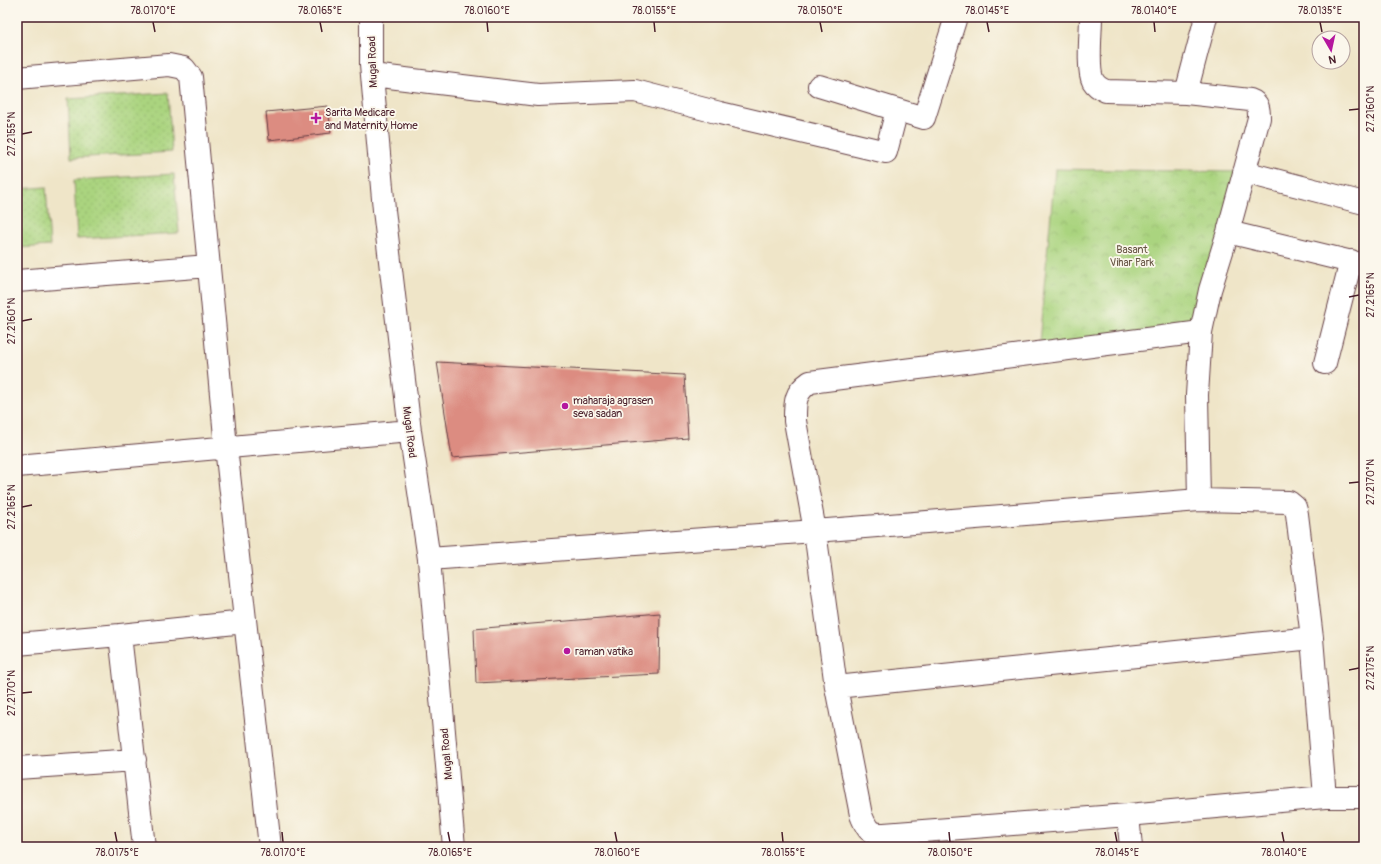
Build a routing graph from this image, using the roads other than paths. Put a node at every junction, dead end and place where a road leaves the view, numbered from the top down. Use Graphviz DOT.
graph roads {
  1 [pos="371,17"];
  2 [pos="956,17"];
  3 [pos="1091,17"];
  4 [pos="1206,17"];
  5 [pos="372,75"];
  6 [pos="17,78"];
  7 [pos="819,86"];
  8 [pos="1186,93"];
  9 [pos="897,110"];
  10 [pos="1244,172"];
  11 [pos="1364,203"];
  12 [pos="1228,232"];
  13 [pos="1358,263"];
  14 [pos="209,266"];
  15 [pos="17,281"];
  16 [pos="1202,332"];
  17 [pos="1325,363"];
  18 [pos="410,431"];
  19 [pos="226,447"];
  20 [pos="17,466"];
  21 [pos="1199,500"];
  22 [pos="815,531"];
  23 [pos="428,559"];
  24 [pos="245,622"];
  25 [pos="120,635"];
  26 [pos="1312,638"];
  27 [pos="17,644"];
  28 [pos="836,687"];
  29 [pos="135,760"];
  30 [pos="17,768"];
  31 [pos="1364,796"];
  32 [pos="1325,797"];
  33 [pos="1128,815"];
  34 [pos="935,839"];
  35 [pos="144,847"];
  36 [pos="270,847"];
  37 [pos="454,847"];
  38 [pos="1131,847"];
  1 -- 5 [label="street, Mugal Road"];
  2 -- 9 [label="street"];
  3 -- 8 [label="street"];
  4 -- 8 [label="street"];
  5 -- 9 [label="street"];
  5 -- 18 [label="street, Mugal Road"];
  6 -- 14 [label="street"];
  7 -- 9 [label="street"];
  8 -- 10 [label="street"];
  10 -- 11 [label="street"];
  10 -- 12 [label="street"];
  12 -- 13 [label="street"];
  12 -- 16 [label="street"];
  13 -- 17 [label="street"];
  14 -- 15 [label="street"];
  14 -- 19 [label="street"];
  16 -- 21 [label="street"];
  16 -- 22 [label="street"];
  18 -- 19 [label="street"];
  18 -- 23 [label="street, Mugal Road"];
  19 -- 20 [label="street"];
  19 -- 24 [label="street"];
  21 -- 22 [label="street"];
  21 -- 26 [label="street"];
  22 -- 23 [label="street"];
  22 -- 28 [label="street"];
  23 -- 37 [label="street, Mugal Road"];
  24 -- 25 [label="street"];
  24 -- 36 [label="street"];
  25 -- 27 [label="street"];
  25 -- 29 [label="street"];
  26 -- 28 [label="street"];
  26 -- 32 [label="street"];
  28 -- 34 [label="street"];
  29 -- 30 [label="street"];
  29 -- 35 [label="street"];
  31 -- 32 [label="street"];
  32 -- 33 [label="street"];
  33 -- 34 [label="street"];
  33 -- 38 [label="street"];
}
